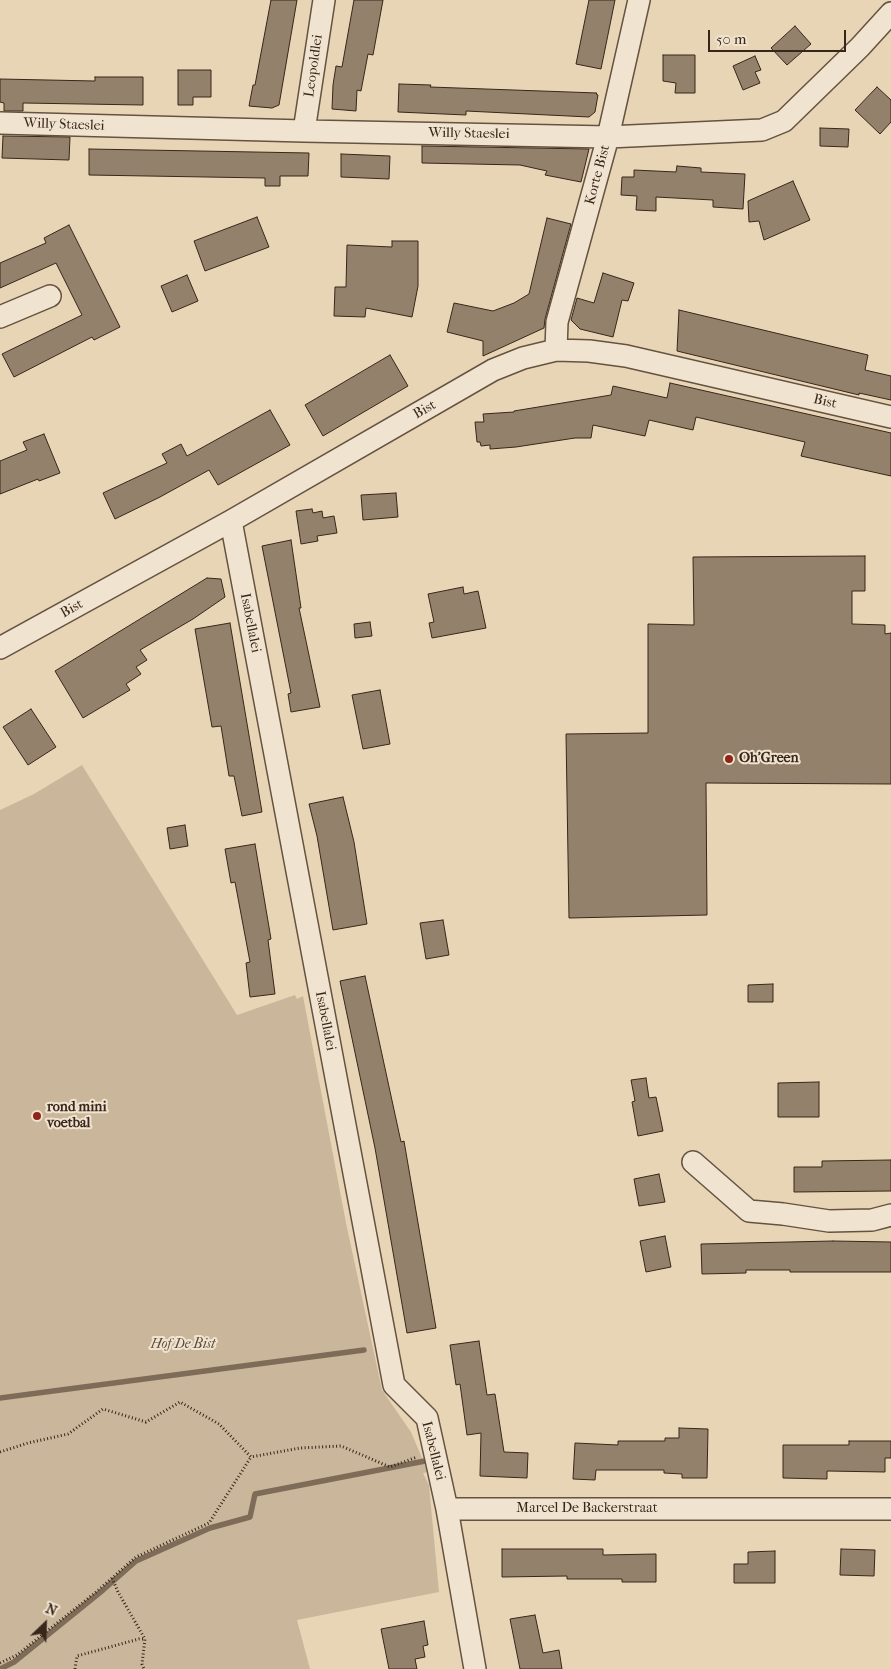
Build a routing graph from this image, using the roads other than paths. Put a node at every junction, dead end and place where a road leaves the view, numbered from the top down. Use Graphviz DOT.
graph roads {
  1 [pos="324,0"];
  2 [pos="639,0"];
  3 [pos="891,13"];
  4 [pos="0,123"];
  5 [pos="304,131"];
  6 [pos="608,137"];
  7 [pos="50,296"];
  8 [pos="0,317"];
  9 [pos="556,350"];
  10 [pos="891,417"];
  11 [pos="231,521"];
  12 [pos="0,648"];
  13 [pos="693,1162"];
  14 [pos="891,1215"];
  15 [pos="891,1508"];
  16 [pos="447,1509"];
  17 [pos="475,1669"];
  1 -- 5 [label="street, Leopoldlei"];
  2 -- 6 [label="street, Korte Bist"];
  3 -- 6 [label="street, Willy Staeslei"];
  4 -- 5 [label="street, Willy Staeslei"];
  5 -- 6 [label="street, Willy Staeslei"];
  6 -- 9 [label="street, Korte Bist"];
  7 -- 8 [label="street"];
  9 -- 10 [label="street, Bist"];
  9 -- 11 [label="street, Bist"];
  11 -- 12 [label="street, Bist"];
  11 -- 16 [label="street, Isabellalei"];
  13 -- 14 [label="street"];
  15 -- 16 [label="street, Marcel De Backerstraat"];
  16 -- 17 [label="street"];
}
